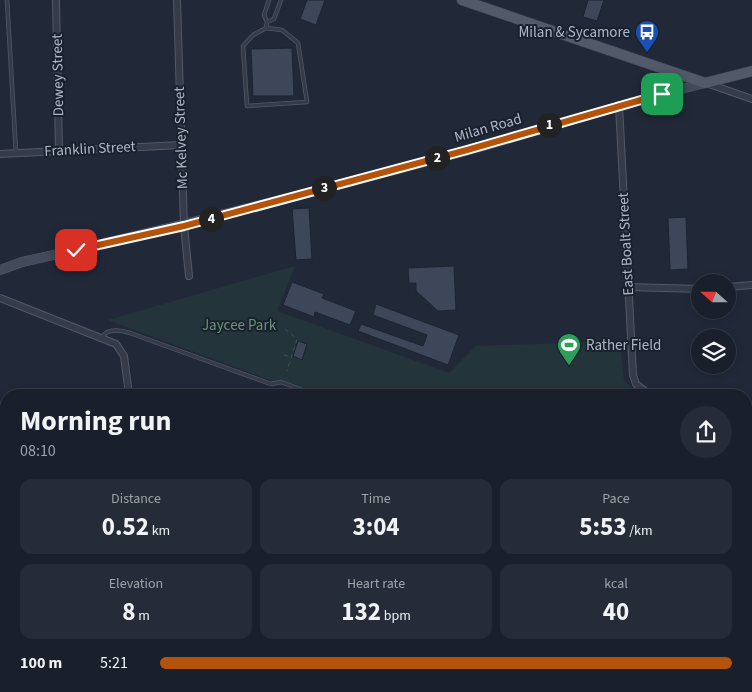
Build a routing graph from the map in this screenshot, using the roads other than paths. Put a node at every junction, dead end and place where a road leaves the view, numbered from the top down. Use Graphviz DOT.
graph roads {
  1 [pos="7,0"];
  2 [pos="56,0"];
  3 [pos="176,0"];
  4 [pos="269,0"];
  5 [pos="281,0"];
  6 [pos="462,0"];
  7 [pos="267,22"];
  8 [pos="266,28"];
  9 [pos="752,71"];
  10 [pos="705,83"];
  11 [pos="752,99"];
  12 [pos="619,105"];
  13 [pos="181,145"];
  14 [pos="59,151"];
  15 [pos="16,153"];
  16 [pos="0,154"];
  17 [pos="184,226"];
  18 [pos="0,270"];
  19 [pos="189,276"];
  20 [pos="752,285"];
  21 [pos="736,286"];
  22 [pos="628,287"];
  23 [pos="691,289"];
  24 [pos="0,298"];
  25 [pos="102,337"];
  26 [pos="128,389"];
  27 [pos="300,389"];
  28 [pos="643,389"];
  1 -- 15 [label="lane"];
  2 -- 14 [label="street, Dewey Street"];
  3 -- 13 [label="street, Mc Kelvey Street"];
  4 -- 7 [label="lane"];
  5 -- 7 [label="lane"];
  6 -- 10 [label="main road"];
  7 -- 8 [label="lane"];
  8 -- 8 [label="lane"];
  9 -- 10 [label="main road, Milan Road"];
  10 -- 11 [label="street"];
  10 -- 12 [label="street, Milan Road"];
  12 -- 17 [label="street, Milan Road"];
  12 -- 22 [label="street, East Boalt Street"];
  13 -- 14 [label="street, Franklin Street"];
  13 -- 17 [label="street, Mc Kelvey Street"];
  14 -- 15 [label="street, Franklin Street"];
  15 -- 16 [label="street, Franklin Street"];
  17 -- 18 [label="street, Milan Road"];
  17 -- 19 [label="street, Mc Kelvey Street"];
  20 -- 21 [label="street"];
  22 -- 23 [label="street"];
  22 -- 28 [label="street, East Boalt Street"];
  24 -- 25 [label="street"];
  25 -- 26 [label="street"];
  25 -- 27 [label="lane"];
}
